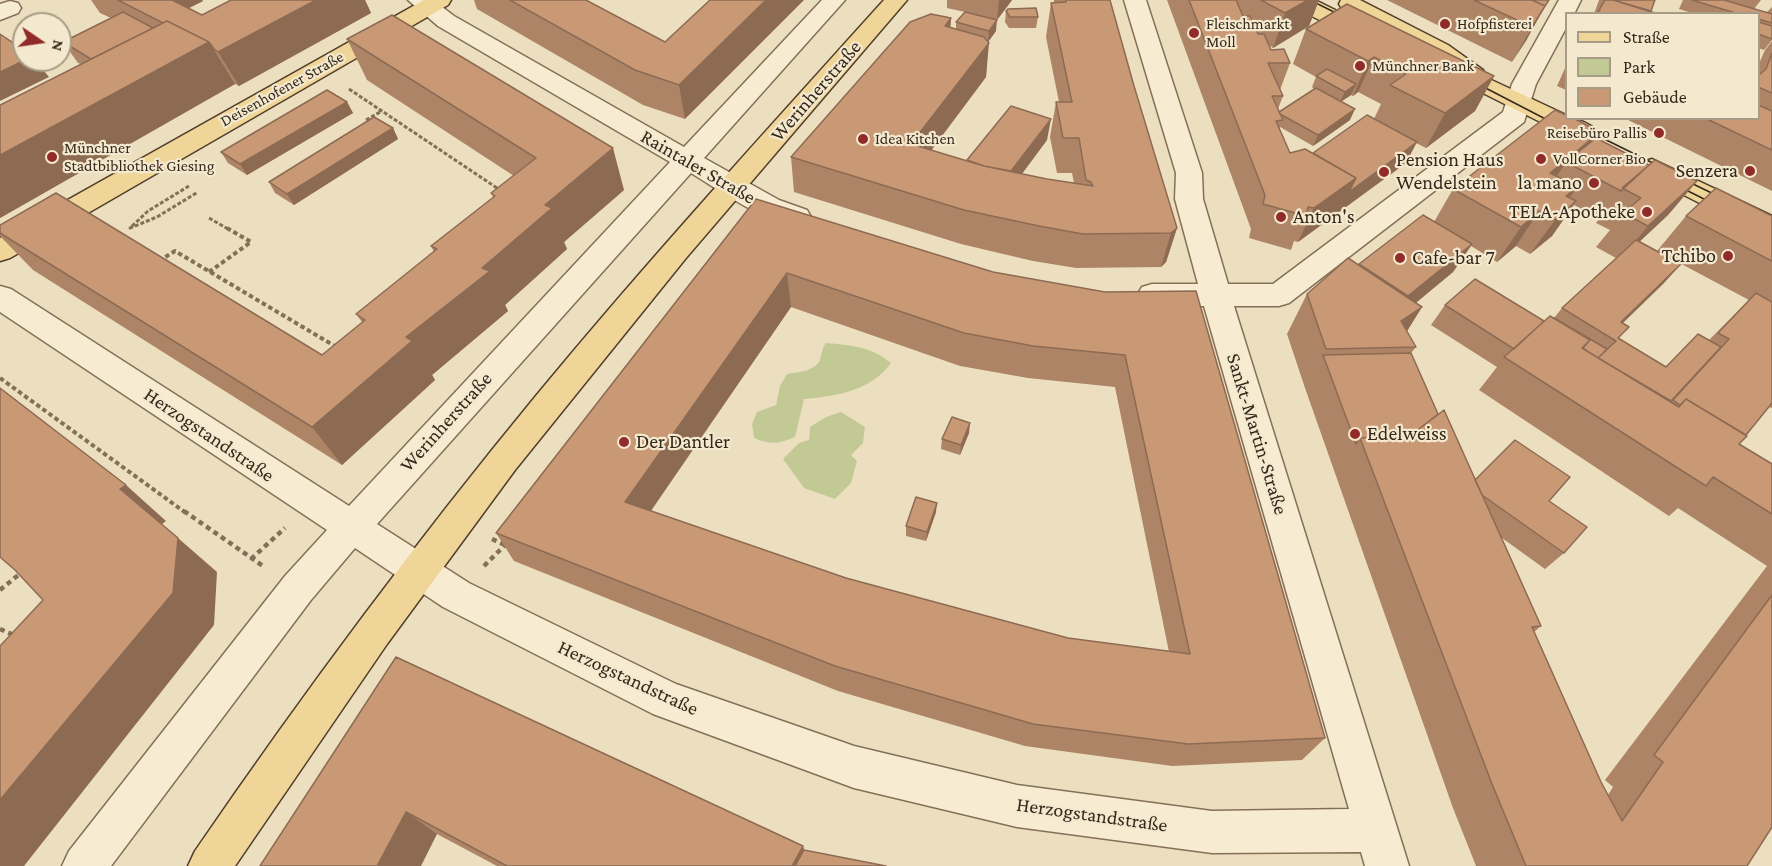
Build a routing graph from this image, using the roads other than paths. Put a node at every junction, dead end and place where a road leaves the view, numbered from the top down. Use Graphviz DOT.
graph roads {
  1 [pos="834,0"];
  2 [pos="896,0"];
  3 [pos="1135,0"];
  4 [pos="1298,0"];
  5 [pos="1342,0"];
  6 [pos="429,2"];
  7 [pos="1562,3"];
  8 [pos="1492,88"];
  9 [pos="1519,101"];
  10 [pos="685,160"];
  11 [pos="731,186"];
  12 [pos="825,226"];
  13 [pos="1772,228"];
  14 [pos="0,250"];
  15 [pos="1129,295"];
  16 [pos="1216,295"];
  17 [pos="0,297"];
  18 [pos="352,527"];
  19 [pos="419,572"];
  20 [pos="1382,848"];
  21 [pos="84,866"];
  22 [pos="210,866"];
  1 -- 10 [label="street, Werinherstraße"];
  2 -- 11 [label="main road, Werinherstraße"];
  3 -- 16 [label="street, Sankt-Martin-Straße"];
  4 -- 8 [label="main road"];
  5 -- 8 [label="main road"];
  6 -- 10 [label="street, Raintaler Straße"];
  6 -- 14 [label="main road, Deisenhofener Straße"];
  7 -- 9 [label="street"];
  8 -- 9 [label="main road"];
  9 -- 13 [label="main road"];
  9 -- 16 [label="street"];
  10 -- 11 [label="street, Raintaler Straße"];
  10 -- 18 [label="street, Werinherstraße"];
  11 -- 12 [label="street, Raintaler Straße"];
  11 -- 19 [label="main road, Werinherstraße"];
  15 -- 16 [label="street"];
  16 -- 20 [label="street, Sankt-Martin-Straße"];
  17 -- 18 [label="street, Herzogstandstraße"];
  18 -- 19 [label="street, Herzogstandstraße"];
  18 -- 21 [label="street, Werinherstraße"];
  19 -- 20 [label="street, Herzogstandstraße"];
  19 -- 22 [label="main road, Werinherstraße"];
}
